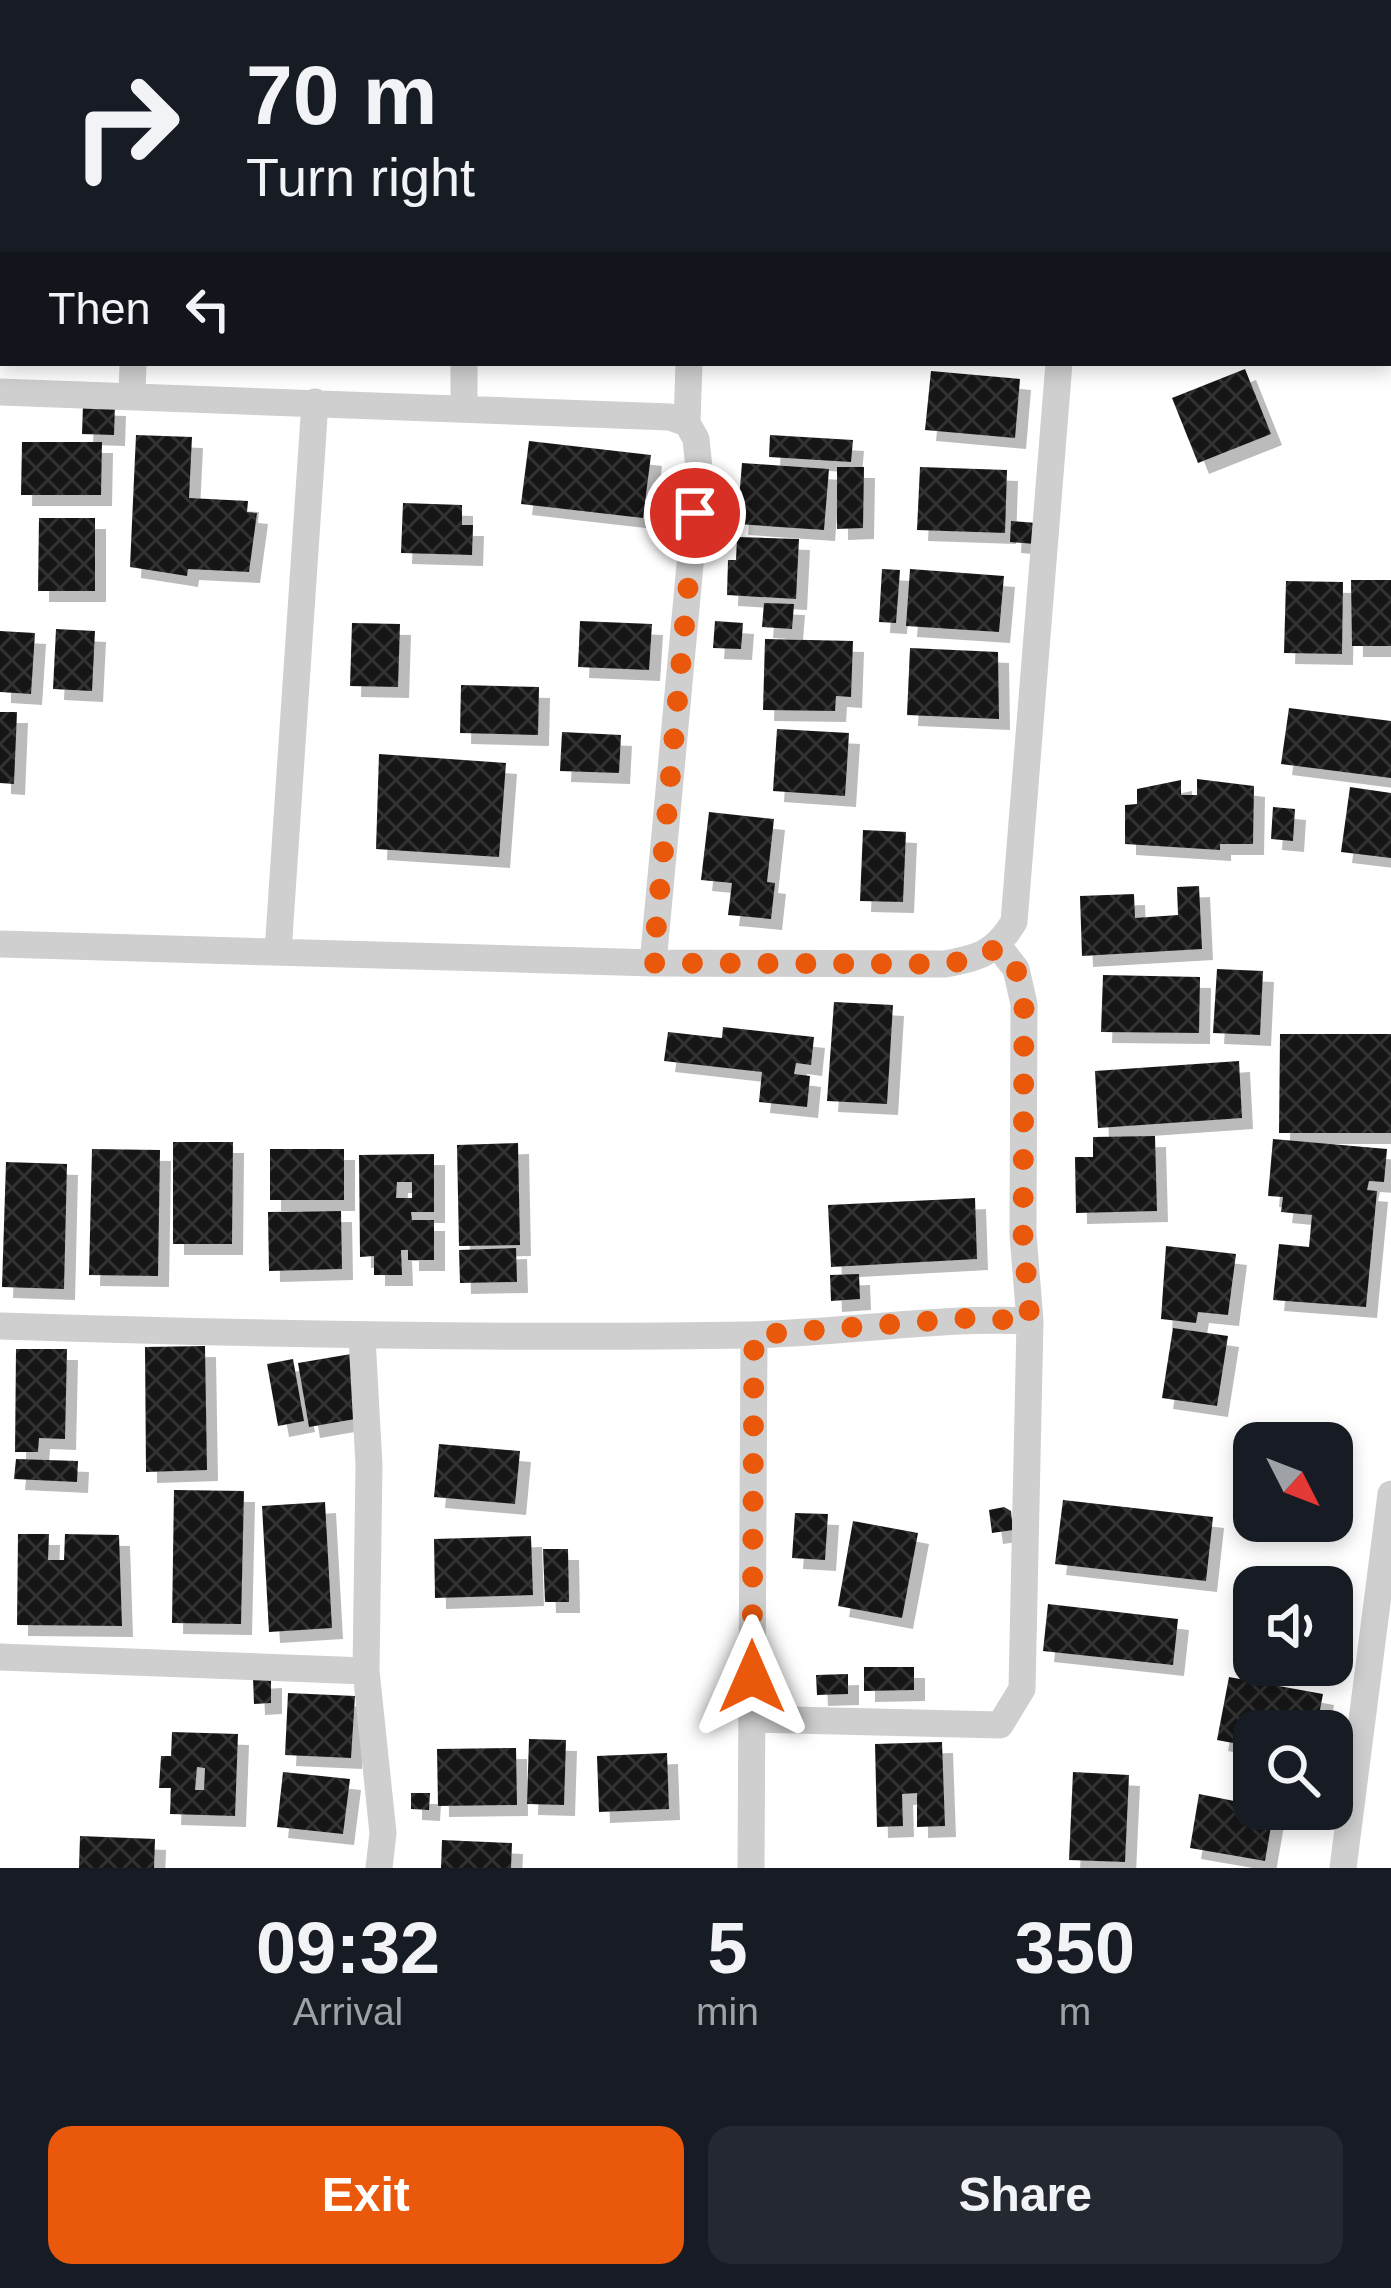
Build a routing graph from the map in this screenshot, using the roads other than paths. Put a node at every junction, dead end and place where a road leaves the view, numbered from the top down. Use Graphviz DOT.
graph roads {
  1 [pos="133,366"];
  2 [pos="464,366"];
  3 [pos="689,366"];
  4 [pos="1059,366"];
  5 [pos="0,392"];
  6 [pos="132,396"];
  7 [pos="315,402"];
  8 [pos="464,407"];
  9 [pos="688,423"];
  10 [pos="0,944"];
  11 [pos="999,947"];
  12 [pos="278,952"];
  13 [pos="653,963"];
  14 [pos="1030,1321"];
  15 [pos="0,1326"];
  16 [pos="754,1335"];
  17 [pos="362,1338"];
  18 [pos="1391,1494"];
  19 [pos="0,1657"];
  20 [pos="366,1671"];
  21 [pos="752,1720"];
  22 [pos="379,1868"];
  23 [pos="751,1868"];
  24 [pos="1343,1868"];
  1 -- 6 [label="street"];
  2 -- 8 [label="street"];
  3 -- 9 [label="street"];
  4 -- 11 [label="street"];
  5 -- 6 [label="street"];
  6 -- 7 [label="street"];
  7 -- 8 [label="street"];
  7 -- 12 [label="street"];
  8 -- 9 [label="street"];
  9 -- 13 [label="street"];
  10 -- 12 [label="street"];
  11 -- 13 [label="street"];
  11 -- 14 [label="street"];
  12 -- 13 [label="street"];
  14 -- 16 [label="street"];
  14 -- 21 [label="street"];
  15 -- 17 [label="street"];
  16 -- 17 [label="street"];
  16 -- 21 [label="street"];
  17 -- 20 [label="street"];
  18 -- 24 [label="street"];
  19 -- 20 [label="street"];
  20 -- 22 [label="street"];
  21 -- 23 [label="street"];
}
